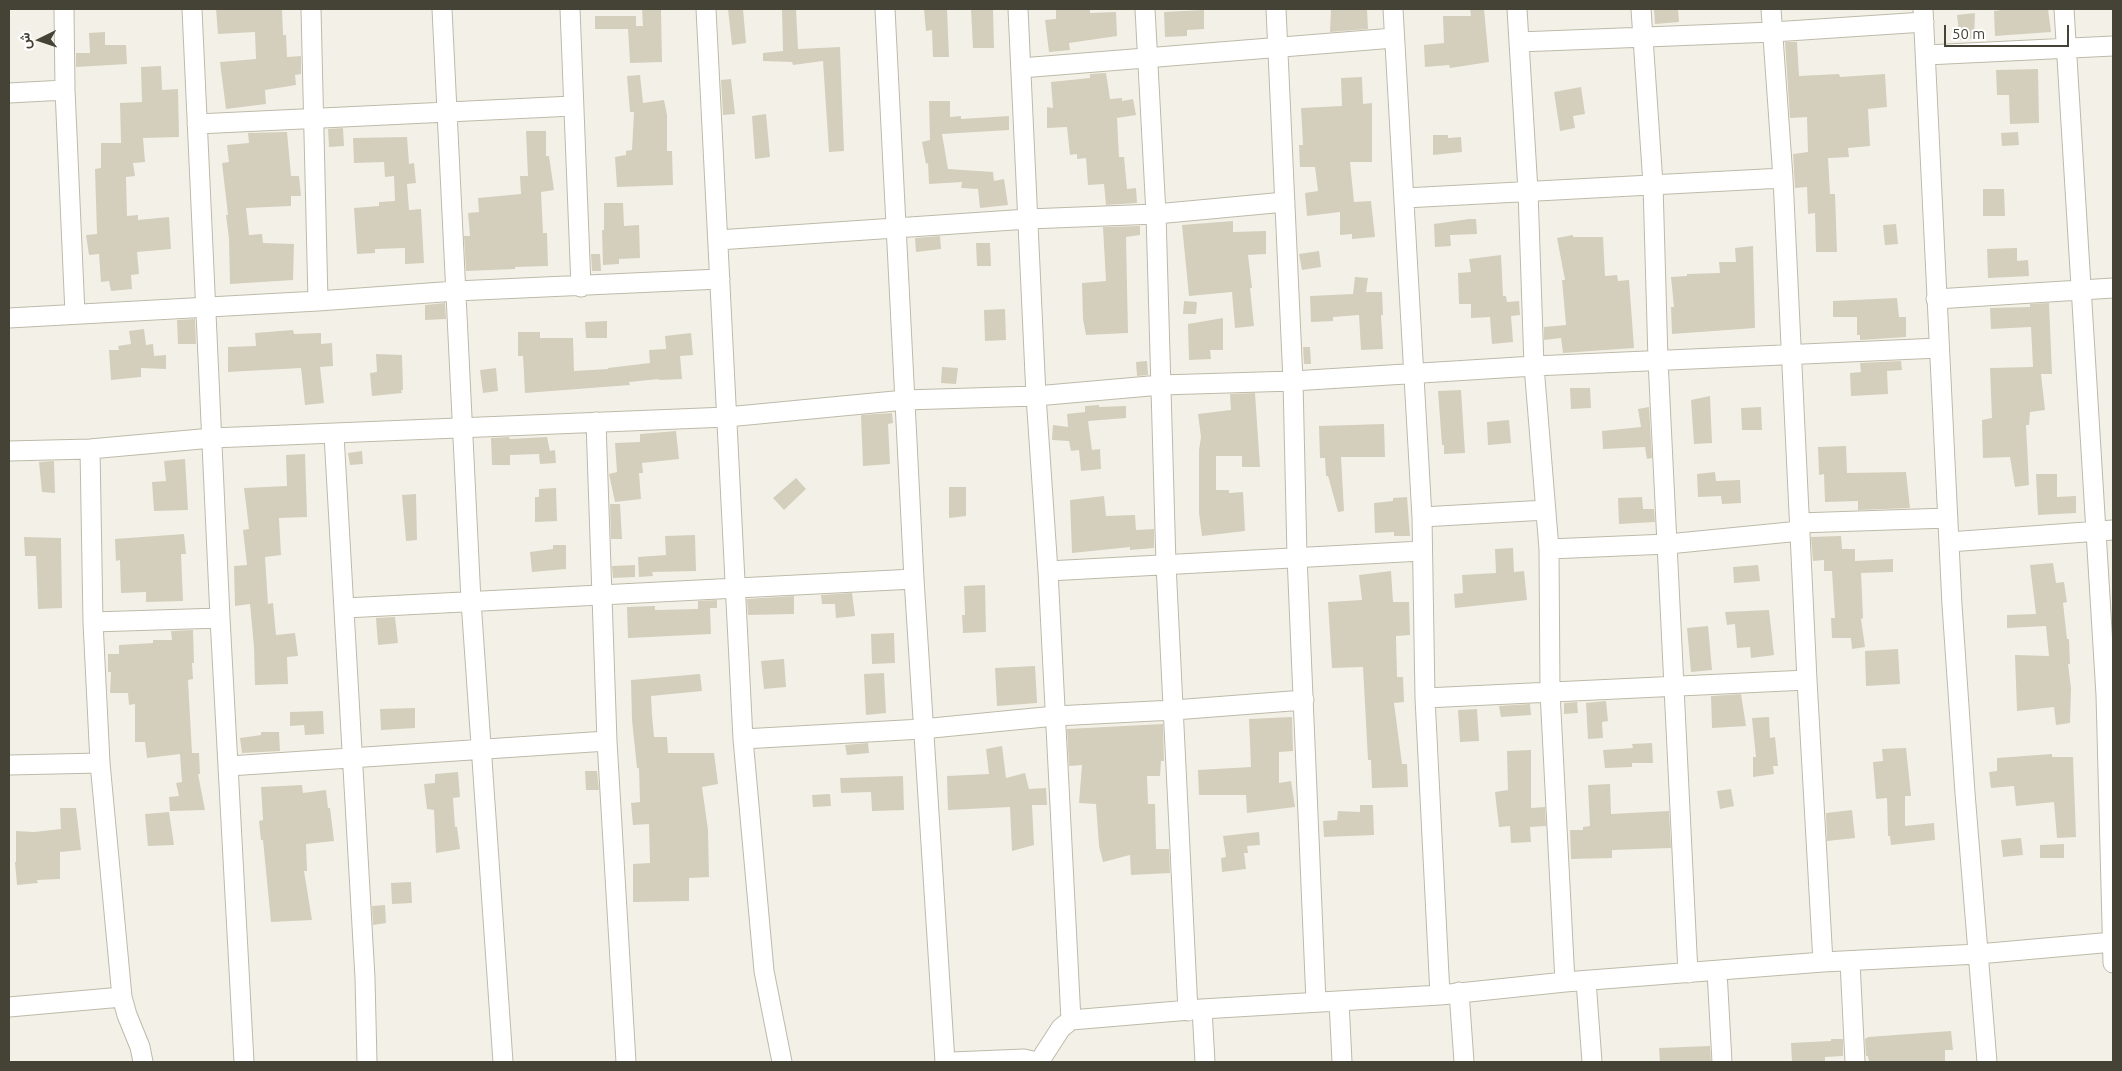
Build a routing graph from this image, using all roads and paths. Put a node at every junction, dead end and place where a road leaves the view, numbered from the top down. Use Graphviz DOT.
graph roads {
  1 [pos="64,9"];
  2 [pos="192,9"];
  3 [pos="311,9"];
  4 [pos="442,9"];
  5 [pos="570,9"];
  6 [pos="706,9"];
  7 [pos="886,9"];
  8 [pos="1018,9"];
  9 [pos="1145,9"];
  10 [pos="1276,9"];
  11 [pos="1393,9"];
  12 [pos="1517,9"];
  13 [pos="1641,9"];
  14 [pos="1771,9"];
  15 [pos="2064,9"];
  16 [pos="1923,15"];
  17 [pos="1773,32"];
  18 [pos="1394,38"];
  19 [pos="1643,38"];
  20 [pos="1518,42"];
  21 [pos="2113,46"];
  22 [pos="1278,48"];
  23 [pos="2066,50"];
  24 [pos="1926,55"];
  25 [pos="1149,58"];
  26 [pos="1021,68"];
  27 [pos="65,90"];
  28 [pos="9,93"];
  29 [pos="573,106"];
  30 [pos="447,112"];
  31 [pos="314,119"];
  32 [pos="197,124"];
  33 [pos="1783,178"];
  34 [pos="1653,184"];
  35 [pos="1528,191"];
  36 [pos="1405,198"];
  37 [pos="1285,202"];
  38 [pos="1156,214"];
  39 [pos="1028,219"];
  40 [pos="897,226"];
  41 [pos="718,240"];
  42 [pos="720,279"];
  43 [pos="581,286"];
  44 [pos="2113,288"];
  45 [pos="2081,290"];
  46 [pos="456,291"];
  47 [pos="1936,299"];
  48 [pos="318,301"];
  49 [pos="206,307"];
  50 [pos="75,314"];
  51 [pos="9,318"];
  52 [pos="1939,348"];
  53 [pos="1792,354"];
  54 [pos="1658,360"];
  55 [pos="1534,366"];
  56 [pos="1413,372"];
  57 [pos="1292,381"];
  58 [pos="1161,385"];
  59 [pos="1036,396"];
  60 [pos="905,400"];
  61 [pos="727,417"];
  62 [pos="596,422"];
  63 [pos="463,427"];
  64 [pos="334,435"];
  65 [pos="212,438"];
  66 [pos="90,449"];
  67 [pos="9,451"];
  68 [pos="1546,510"];
  69 [pos="1422,517"];
  70 [pos="1948,518"];
  71 [pos="1800,527"];
  72 [pos="2105,530"];
  73 [pos="1949,542"];
  74 [pos="1668,544"];
  75 [pos="1549,549"];
  76 [pos="1422,551"];
  77 [pos="1297,556"];
  78 [pos="1166,564"];
  79 [pos="1048,571"];
  80 [pos="914,579"];
  81 [pos="734,588"];
  82 [pos="601,595"];
  83 [pos="471,602"];
  84 [pos="345,608"];
  85 [pos="220,618"];
  86 [pos="93,622"];
  87 [pos="1806,680"];
  88 [pos="1674,686"];
  89 [pos="1550,692"];
  90 [pos="1425,698"];
  91 [pos="1304,700"];
  92 [pos="1174,710"];
  93 [pos="1055,716"];
  94 [pos="922,729"];
  95 [pos="743,739"];
  96 [pos="607,741"];
  97 [pos="481,748"];
  98 [pos="353,757"];
  99 [pos="100,762"];
  100 [pos="9,765"];
  101 [pos="229,766"];
  102 [pos="2113,942"];
  103 [pos="1978,954"];
  104 [pos="1823,962"];
  105 [pos="1850,962"];
  106 [pos="2113,963"];
  107 [pos="1717,971"];
  108 [pos="1688,973"];
  109 [pos="1586,981"];
  110 [pos="1565,982"];
  111 [pos="1460,992"];
  112 [pos="1440,995"];
  113 [pos="122,997"];
  114 [pos="1339,1001"];
  115 [pos="1316,1002"];
  116 [pos="9,1007"];
  117 [pos="1195,1010"];
  118 [pos="1071,1020"];
  119 [pos="144,1062"];
  120 [pos="244,1062"];
  121 [pos="367,1062"];
  122 [pos="502,1062"];
  123 [pos="626,1062"];
  124 [pos="782,1062"];
  125 [pos="944,1062"];
  126 [pos="952,1062"];
  127 [pos="1038,1062"];
  128 [pos="1205,1062"];
  129 [pos="1342,1062"];
  130 [pos="1464,1062"];
  131 [pos="1592,1062"];
  132 [pos="1722,1062"];
  133 [pos="1855,1062"];
  134 [pos="1988,1062"];
  1 -- 27 [label="street"];
  2 -- 32 [label="street"];
  3 -- 31 [label="street"];
  4 -- 30 [label="street"];
  5 -- 29 [label="street"];
  6 -- 41 [label="street"];
  7 -- 40 [label="street"];
  8 -- 26 [label="street"];
  9 -- 25 [label="street"];
  10 -- 22 [label="street"];
  11 -- 18 [label="street"];
  12 -- 20 [label="street"];
  13 -- 19 [label="street"];
  14 -- 17 [label="street"];
  15 -- 23 [label="street"];
  16 -- 17 [label="street"];
  16 -- 24 [label="street"];
  17 -- 19 [label="street"];
  17 -- 33 [label="street"];
  18 -- 22 [label="street"];
  18 -- 36 [label="street"];
  19 -- 20 [label="street"];
  19 -- 34 [label="street"];
  20 -- 35 [label="street"];
  21 -- 23 [label="street"];
  22 -- 25 [label="street"];
  22 -- 37 [label="street"];
  23 -- 24 [label="street"];
  23 -- 45 [label="street"];
  24 -- 47 [label="street"];
  25 -- 26 [label="street"];
  25 -- 38 [label="street"];
  26 -- 39 [label="street"];
  27 -- 28 [label="street"];
  27 -- 50 [label="street"];
  29 -- 30 [label="street"];
  29 -- 43 [label="street"];
  30 -- 31 [label="street"];
  30 -- 46 [label="street"];
  31 -- 32 [label="street"];
  31 -- 48 [label="street"];
  32 -- 49 [label="street"];
  33 -- 34 [label="street"];
  33 -- 53 [label="street"];
  34 -- 35 [label="street"];
  34 -- 54 [label="street"];
  35 -- 36 [label="street"];
  35 -- 55 [label="street"];
  36 -- 56 [label="street"];
  37 -- 38 [label="street"];
  37 -- 57 [label="street"];
  38 -- 39 [label="street"];
  38 -- 58 [label="street"];
  39 -- 40 [label="street"];
  39 -- 59 [label="street"];
  40 -- 41 [label="street"];
  40 -- 60 [label="street"];
  41 -- 42 [label="street"];
  42 -- 43 [label="street"];
  42 -- 61 [label="street"];
  43 -- 46 [label="street"];
  44 -- 45 [label="street"];
  45 -- 47 [label="street"];
  45 -- 72 [label="street"];
  46 -- 48 [label="street"];
  46 -- 63 [label="street"];
  47 -- 52 [label="street"];
  48 -- 49 [label="street"];
  49 -- 50 [label="street"];
  49 -- 65 [label="street"];
  50 -- 51 [label="street"];
  52 -- 53 [label="street"];
  52 -- 70 [label="street"];
  53 -- 54 [label="street"];
  53 -- 71 [label="street"];
  54 -- 55 [label="street"];
  54 -- 74 [label="street"];
  55 -- 56 [label="street"];
  55 -- 68 [label="street"];
  56 -- 57 [label="street"];
  56 -- 69 [label="street"];
  57 -- 58 [label="street"];
  57 -- 77 [label="street"];
  58 -- 59 [label="street"];
  58 -- 78 [label="street"];
  59 -- 60 [label="street"];
  59 -- 79 [label="street"];
  60 -- 61 [label="street"];
  60 -- 80 [label="street"];
  61 -- 62 [label="street"];
  61 -- 81 [label="street"];
  62 -- 63 [label="street"];
  62 -- 82 [label="street"];
  63 -- 64 [label="street"];
  63 -- 83 [label="street"];
  64 -- 65 [label="street"];
  64 -- 84 [label="street"];
  65 -- 66 [label="street"];
  65 -- 85 [label="street"];
  66 -- 67 [label="street"];
  66 -- 86 [label="street"];
  68 -- 69 [label="street"];
  68 -- 75 [label="street"];
  69 -- 76 [label="street"];
  70 -- 71 [label="street"];
  70 -- 73 [label="street"];
  71 -- 74 [label="street"];
  71 -- 87 [label="street"];
  72 -- 73 [label="street"];
  72 -- 102 [label="street"];
  73 -- 103 [label="street"];
  74 -- 75 [label="street"];
  74 -- 88 [label="street"];
  75 -- 89 [label="street"];
  76 -- 77 [label="street"];
  76 -- 90 [label="street"];
  77 -- 78 [label="street"];
  77 -- 91 [label="street"];
  78 -- 79 [label="street"];
  78 -- 92 [label="street"];
  79 -- 93 [label="street"];
  80 -- 81 [label="street"];
  80 -- 94 [label="street"];
  81 -- 82 [label="street"];
  81 -- 95 [label="street"];
  82 -- 83 [label="street"];
  82 -- 96 [label="street"];
  83 -- 84 [label="street"];
  83 -- 97 [label="street"];
  84 -- 98 [label="street"];
  85 -- 86 [label="street"];
  85 -- 101 [label="street"];
  86 -- 99 [label="street"];
  87 -- 88 [label="street"];
  87 -- 104 [label="street"];
  88 -- 89 [label="street"];
  88 -- 108 [label="street"];
  89 -- 90 [label="street"];
  89 -- 110 [label="street"];
  90 -- 112 [label="street"];
  91 -- 92 [label="street"];
  91 -- 115 [label="street"];
  92 -- 93 [label="street"];
  92 -- 117 [label="street"];
  93 -- 94 [label="street"];
  93 -- 118 [label="street"];
  94 -- 95 [label="street"];
  94 -- 125 [label="street"];
  95 -- 124 [label="street"];
  96 -- 97 [label="street"];
  96 -- 123 [label="street"];
  97 -- 98 [label="street"];
  97 -- 122 [label="street"];
  98 -- 101 [label="street"];
  98 -- 121 [label="street"];
  99 -- 100 [label="street"];
  99 -- 113 [label="street"];
  101 -- 120 [label="street"];
  102 -- 103 [label="street"];
  102 -- 106 [label="street"];
  103 -- 105 [label="street"];
  103 -- 134 [label="street"];
  104 -- 105 [label="street"];
  104 -- 107 [label="street"];
  105 -- 133 [label="street"];
  107 -- 108 [label="street"];
  107 -- 132 [label="street"];
  108 -- 109 [label="street"];
  109 -- 110 [label="street"];
  109 -- 131 [label="street"];
  110 -- 111 [label="street"];
  111 -- 112 [label="street"];
  111 -- 130 [label="street"];
  112 -- 114 [label="street"];
  113 -- 116 [label="street"];
  113 -- 119 [label="street"];
  114 -- 115 [label="street"];
  114 -- 129 [label="street"];
  115 -- 117 [label="street"];
  117 -- 118 [label="street"];
  117 -- 128 [label="street"];
  118 -- 127 [label="street"];
  126 -- 127 [label="street"];
}
